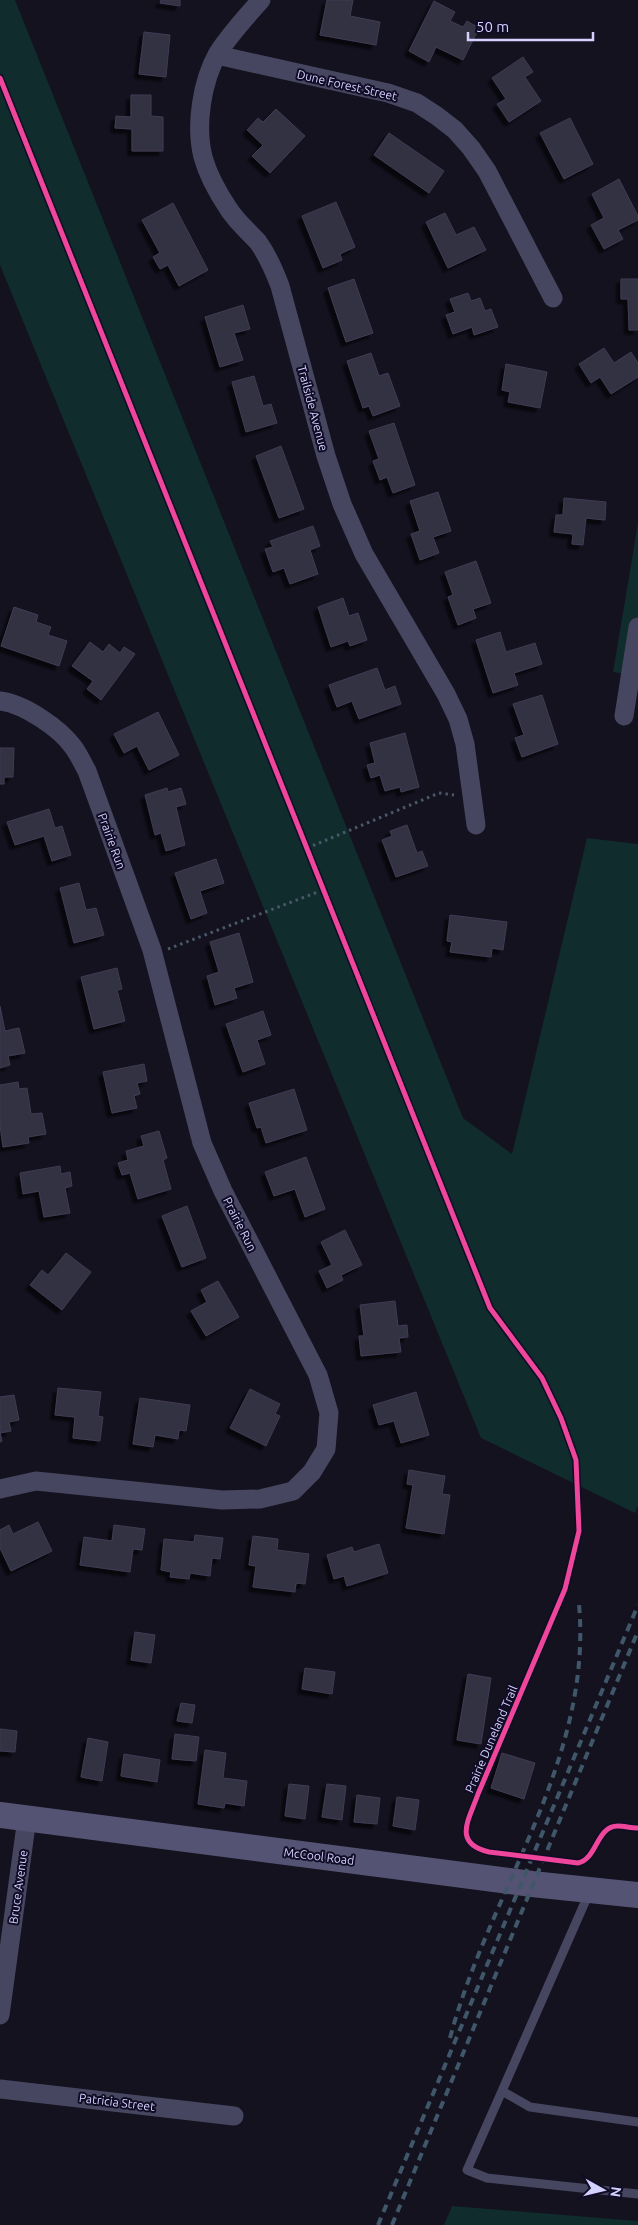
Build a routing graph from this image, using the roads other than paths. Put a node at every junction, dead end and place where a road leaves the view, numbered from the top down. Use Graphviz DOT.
graph roads {
  1 [pos="261,0"];
  2 [pos="217,55"];
  3 [pos="553,298"];
  4 [pos="638,627"];
  5 [pos="0,701"];
  6 [pos="624,716"];
  7 [pos="476,825"];
  8 [pos="0,1489"];
  9 [pos="0,1815"];
  10 [pos="27,1818"];
  11 [pos="590,1890"];
  12 [pos="638,1895"];
  13 [pos="0,2014"];
  14 [pos="0,2089"];
  15 [pos="502,2091"];
  16 [pos="234,2116"];
  17 [pos="638,2122"];
  18 [pos="638,2194"];
  1 -- 2 [label="street, Trailside Avenue"];
  2 -- 3 [label="street, Dune Forest Street"];
  2 -- 7 [label="street, Trailside Avenue"];
  4 -- 6 [label="street"];
  5 -- 8 [label="street, Prairie Run"];
  9 -- 10 [label="street, McCool Road"];
  10 -- 11 [label="street, McCool Road"];
  10 -- 13 [label="street, Bruce Avenue"];
  11 -- 12 [label="street, McCool Road"];
  11 -- 15 [label="lane"];
  14 -- 16 [label="street, Patricia Street"];
  15 -- 17 [label="lane"];
  15 -- 18 [label="lane"];
}
